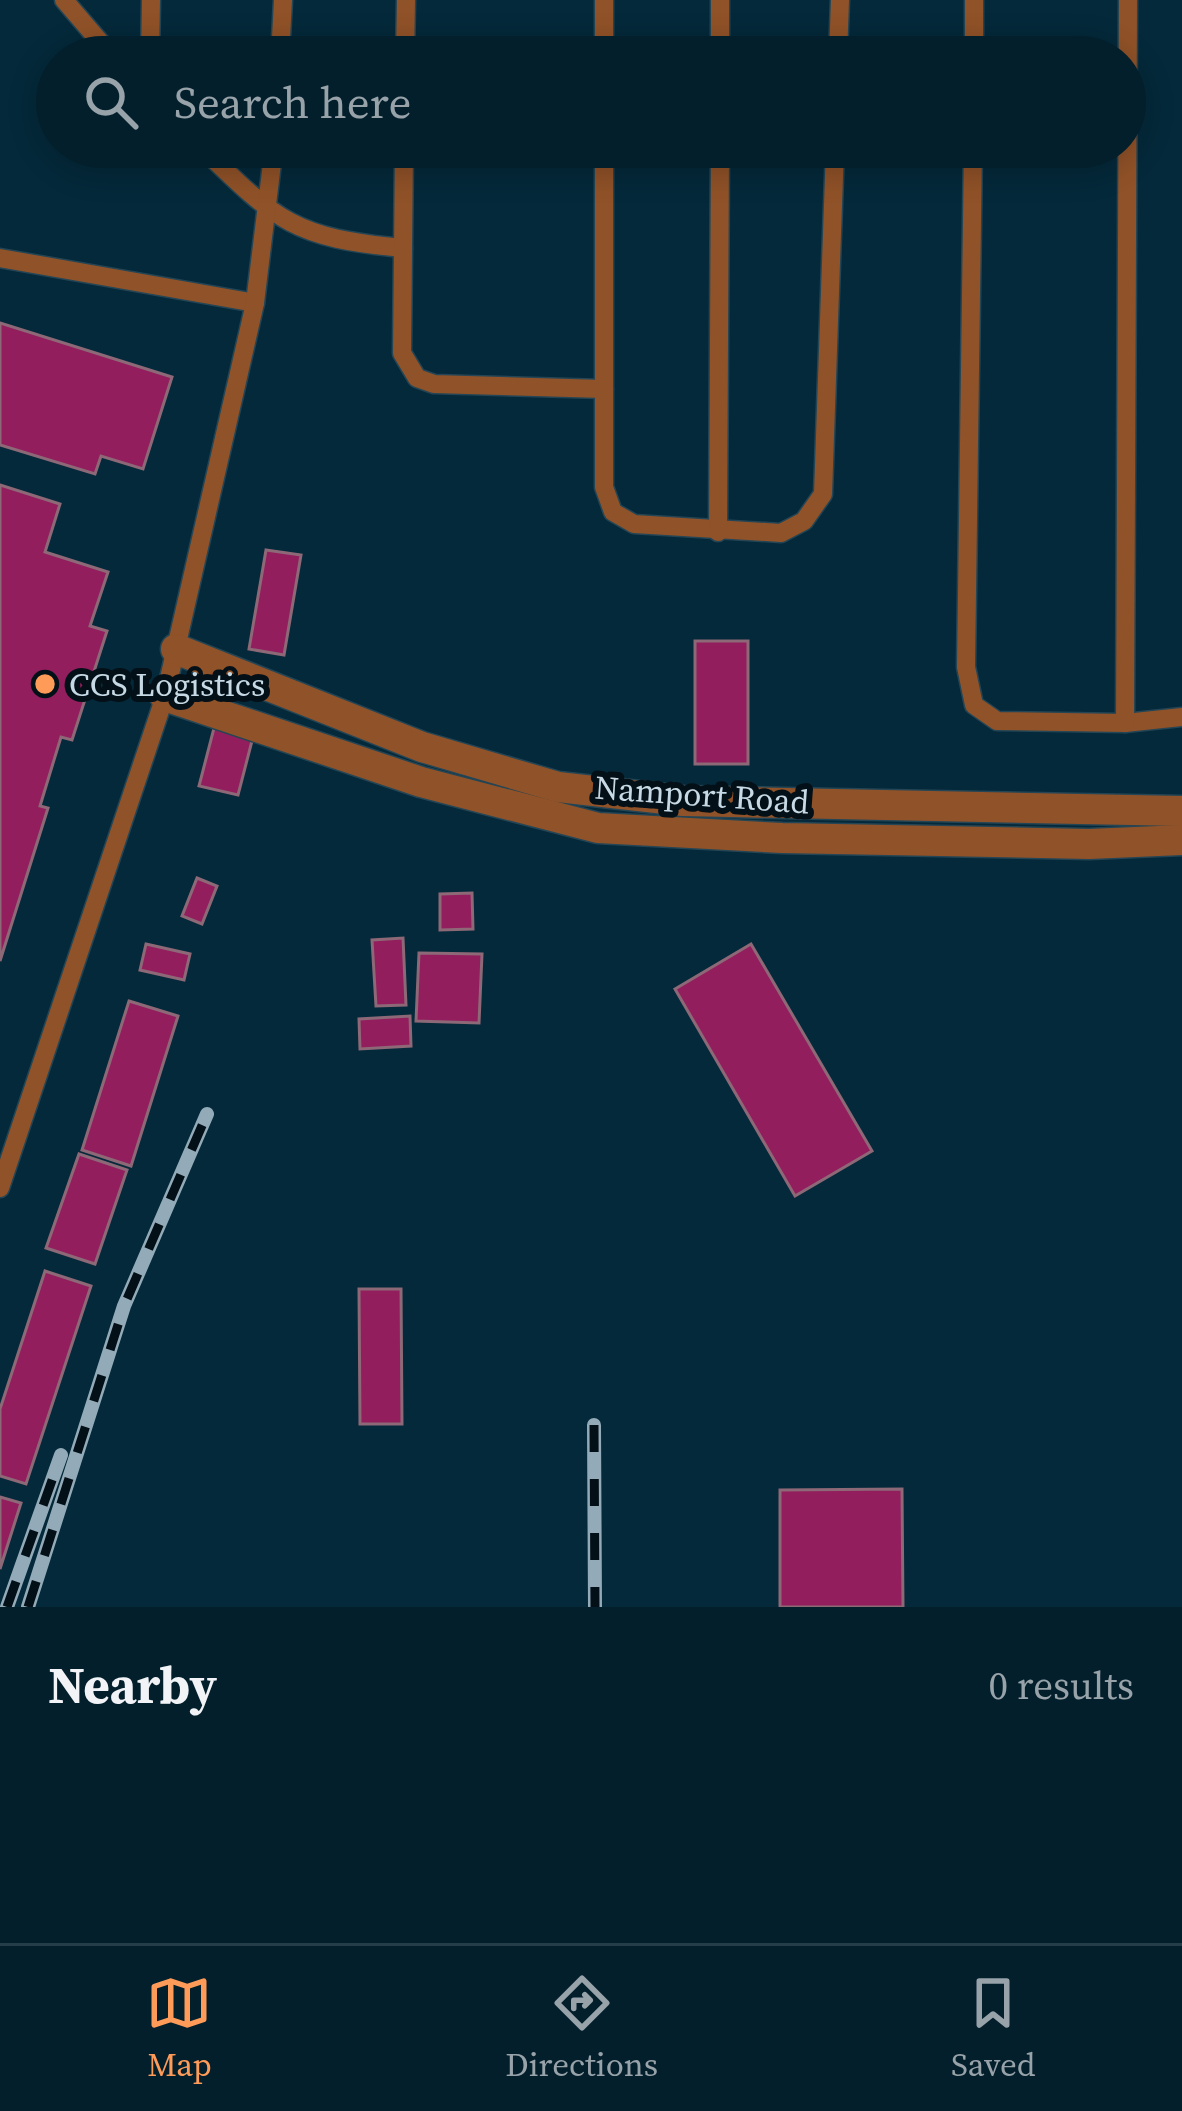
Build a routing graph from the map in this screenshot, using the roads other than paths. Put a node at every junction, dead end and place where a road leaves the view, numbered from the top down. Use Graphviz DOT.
graph roads {
  1 [pos="64,0"];
  2 [pos="151,0"];
  3 [pos="283,0"];
  4 [pos="406,0"];
  5 [pos="604,0"];
  6 [pos="720,0"];
  7 [pos="840,0"];
  8 [pos="974,0"];
  9 [pos="1128,0"];
  10 [pos="95,36"];
  11 [pos="150,36"];
  12 [pos="281,36"];
  13 [pos="405,36"];
  14 [pos="604,36"];
  15 [pos="720,36"];
  16 [pos="839,36"];
  17 [pos="974,36"];
  18 [pos="1128,36"];
  19 [pos="223,168"];
  20 [pos="273,168"];
  21 [pos="404,168"];
  22 [pos="604,168"];
  23 [pos="720,168"];
  24 [pos="834,168"];
  25 [pos="973,168"];
  26 [pos="1128,168"];
  27 [pos="270,214"];
  28 [pos="403,248"];
  29 [pos="0,258"];
  30 [pos="255,303"];
  31 [pos="604,389"];
  32 [pos="718,532"];
  33 [pos="176,649"];
  34 [pos="165,696"];
  35 [pos="1182,717"];
  36 [pos="1126,723"];
  37 [pos="1182,811"];
  38 [pos="1182,840"];
  39 [pos="0,1188"];
  1 -- 10 [label="lane"];
  2 -- 11 [label="lane"];
  3 -- 12 [label="lane"];
  4 -- 13 [label="lane"];
  5 -- 14 [label="lane"];
  6 -- 15 [label="lane"];
  7 -- 16 [label="lane"];
  8 -- 17 [label="lane"];
  9 -- 18 [label="lane"];
  19 -- 27 [label="lane"];
  20 -- 27 [label="lane"];
  21 -- 28 [label="lane"];
  22 -- 31 [label="lane"];
  23 -- 32 [label="lane"];
  24 -- 32 [label="lane"];
  25 -- 36 [label="lane"];
  26 -- 36 [label="lane"];
  27 -- 28 [label="lane"];
  27 -- 30 [label="lane"];
  28 -- 31 [label="lane"];
  29 -- 30 [label="lane"];
  30 -- 33 [label="lane"];
  31 -- 32 [label="lane"];
  33 -- 34 [label="lane"];
  33 -- 37 [label="street"];
  34 -- 38 [label="street, Namport Road"];
  34 -- 39 [label="lane"];
  35 -- 36 [label="lane"];
}
